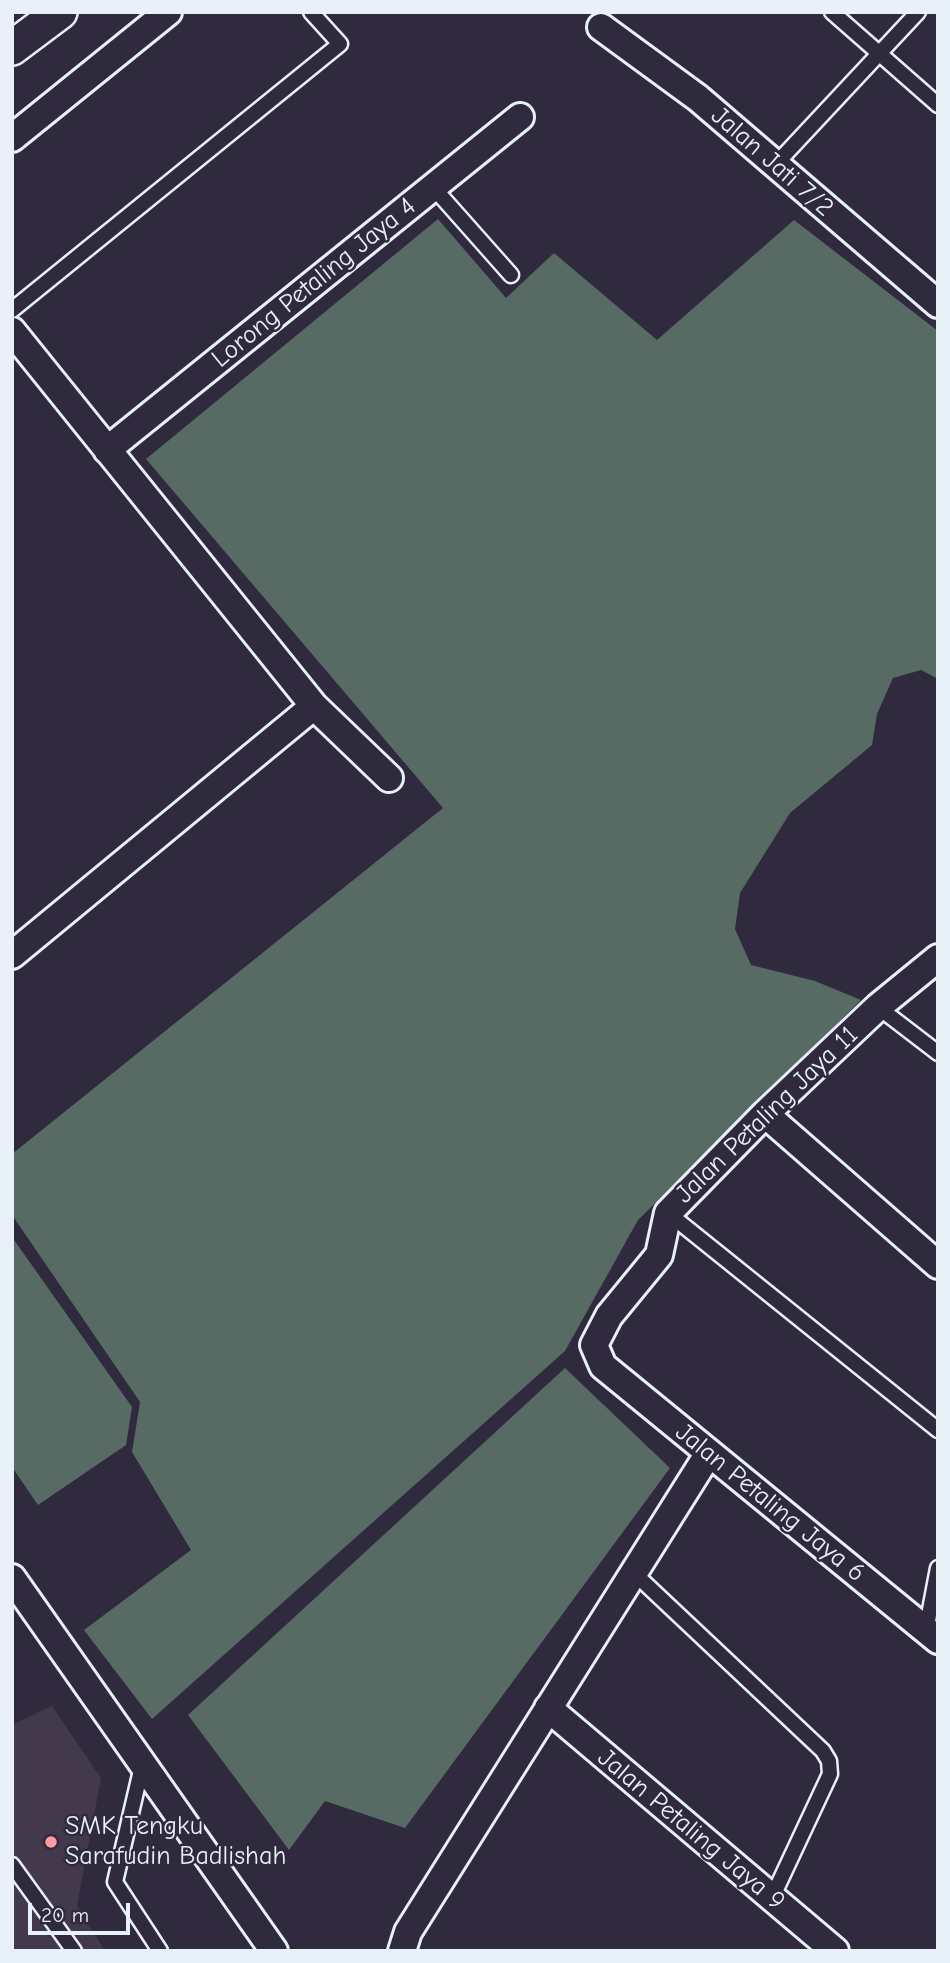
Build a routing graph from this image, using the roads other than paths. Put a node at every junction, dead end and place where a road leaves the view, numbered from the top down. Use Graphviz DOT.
graph roads {
  1 [pos="60,12"];
  2 [pos="168,12"];
  3 [pos="311,12"];
  4 [pos="832,12"];
  5 [pos="918,12"];
  6 [pos="601,27"];
  7 [pos="12,48"];
  8 [pos="879,53"];
  9 [pos="938,105"];
  10 [pos="520,117"];
  11 [pos="12,138"];
  12 [pos="775,165"];
  13 [pos="433,187"];
  14 [pos="511,275"];
  15 [pos="938,304"];
  16 [pos="12,310"];
  17 [pos="12,331"];
  18 [pos="107,450"];
  19 [pos="314,706"];
  20 [pos="389,778"];
  21 [pos="12,955"];
  22 [pos="938,958"];
  23 [pos="878,1007"];
  24 [pos="938,1053"];
  25 [pos="765,1114"];
  26 [pos="668,1213"];
  27 [pos="938,1265"];
  28 [pos="603,1366"];
  29 [pos="938,1430"];
  30 [pos="709,1453"];
  31 [pos="938,1568"];
  32 [pos="634,1573"];
  33 [pos="12,1578"];
  34 [pos="932,1636"];
  35 [pos="548,1708"];
  36 [pos="142,1766"];
  37 [pos="12,1865"];
  38 [pos="772,1898"];
  39 [pos="75,1951"];
  40 [pos="160,1951"];
  41 [pos="274,1951"];
  42 [pos="402,1951"];
  43 [pos="835,1951"];
  1 -- 7 [label="street"];
  2 -- 11 [label="street"];
  3 -- 16 [label="lane"];
  4 -- 8 [label="lane"];
  5 -- 8 [label="lane"];
  6 -- 12 [label="street, Jalan Jati 7/2"];
  8 -- 9 [label="lane"];
  8 -- 12 [label="lane"];
  10 -- 13 [label="street, Lorong Petaling Jaya 4"];
  12 -- 15 [label="street, Jalan Jati 7/2"];
  13 -- 14 [label="lane"];
  13 -- 18 [label="street, Lorong Petaling Jaya 4"];
  17 -- 18 [label="street"];
  18 -- 19 [label="street"];
  19 -- 20 [label="street"];
  19 -- 21 [label="street"];
  22 -- 23 [label="street, Jalan Petaling Jaya 11"];
  23 -- 24 [label="lane"];
  23 -- 25 [label="street, Jalan Petaling Jaya 11"];
  25 -- 26 [label="street, Jalan Petaling Jaya 11"];
  25 -- 27 [label="street"];
  26 -- 28 [label="street, Jalan Petaling Jaya 11"];
  26 -- 29 [label="lane"];
  28 -- 30 [label="street, Jalan Petaling Jaya 6"];
  30 -- 32 [label="street"];
  30 -- 34 [label="street, Jalan Petaling Jaya 6"];
  31 -- 34 [label="lane"];
  32 -- 35 [label="street"];
  32 -- 38 [label="lane"];
  33 -- 36 [label="street"];
  35 -- 38 [label="street, Jalan Petaling Jaya 9"];
  35 -- 42 [label="street"];
  36 -- 40 [label="lane"];
  36 -- 41 [label="street"];
  37 -- 39 [label="lane"];
  38 -- 43 [label="street, Jalan Petaling Jaya 9"];
}
